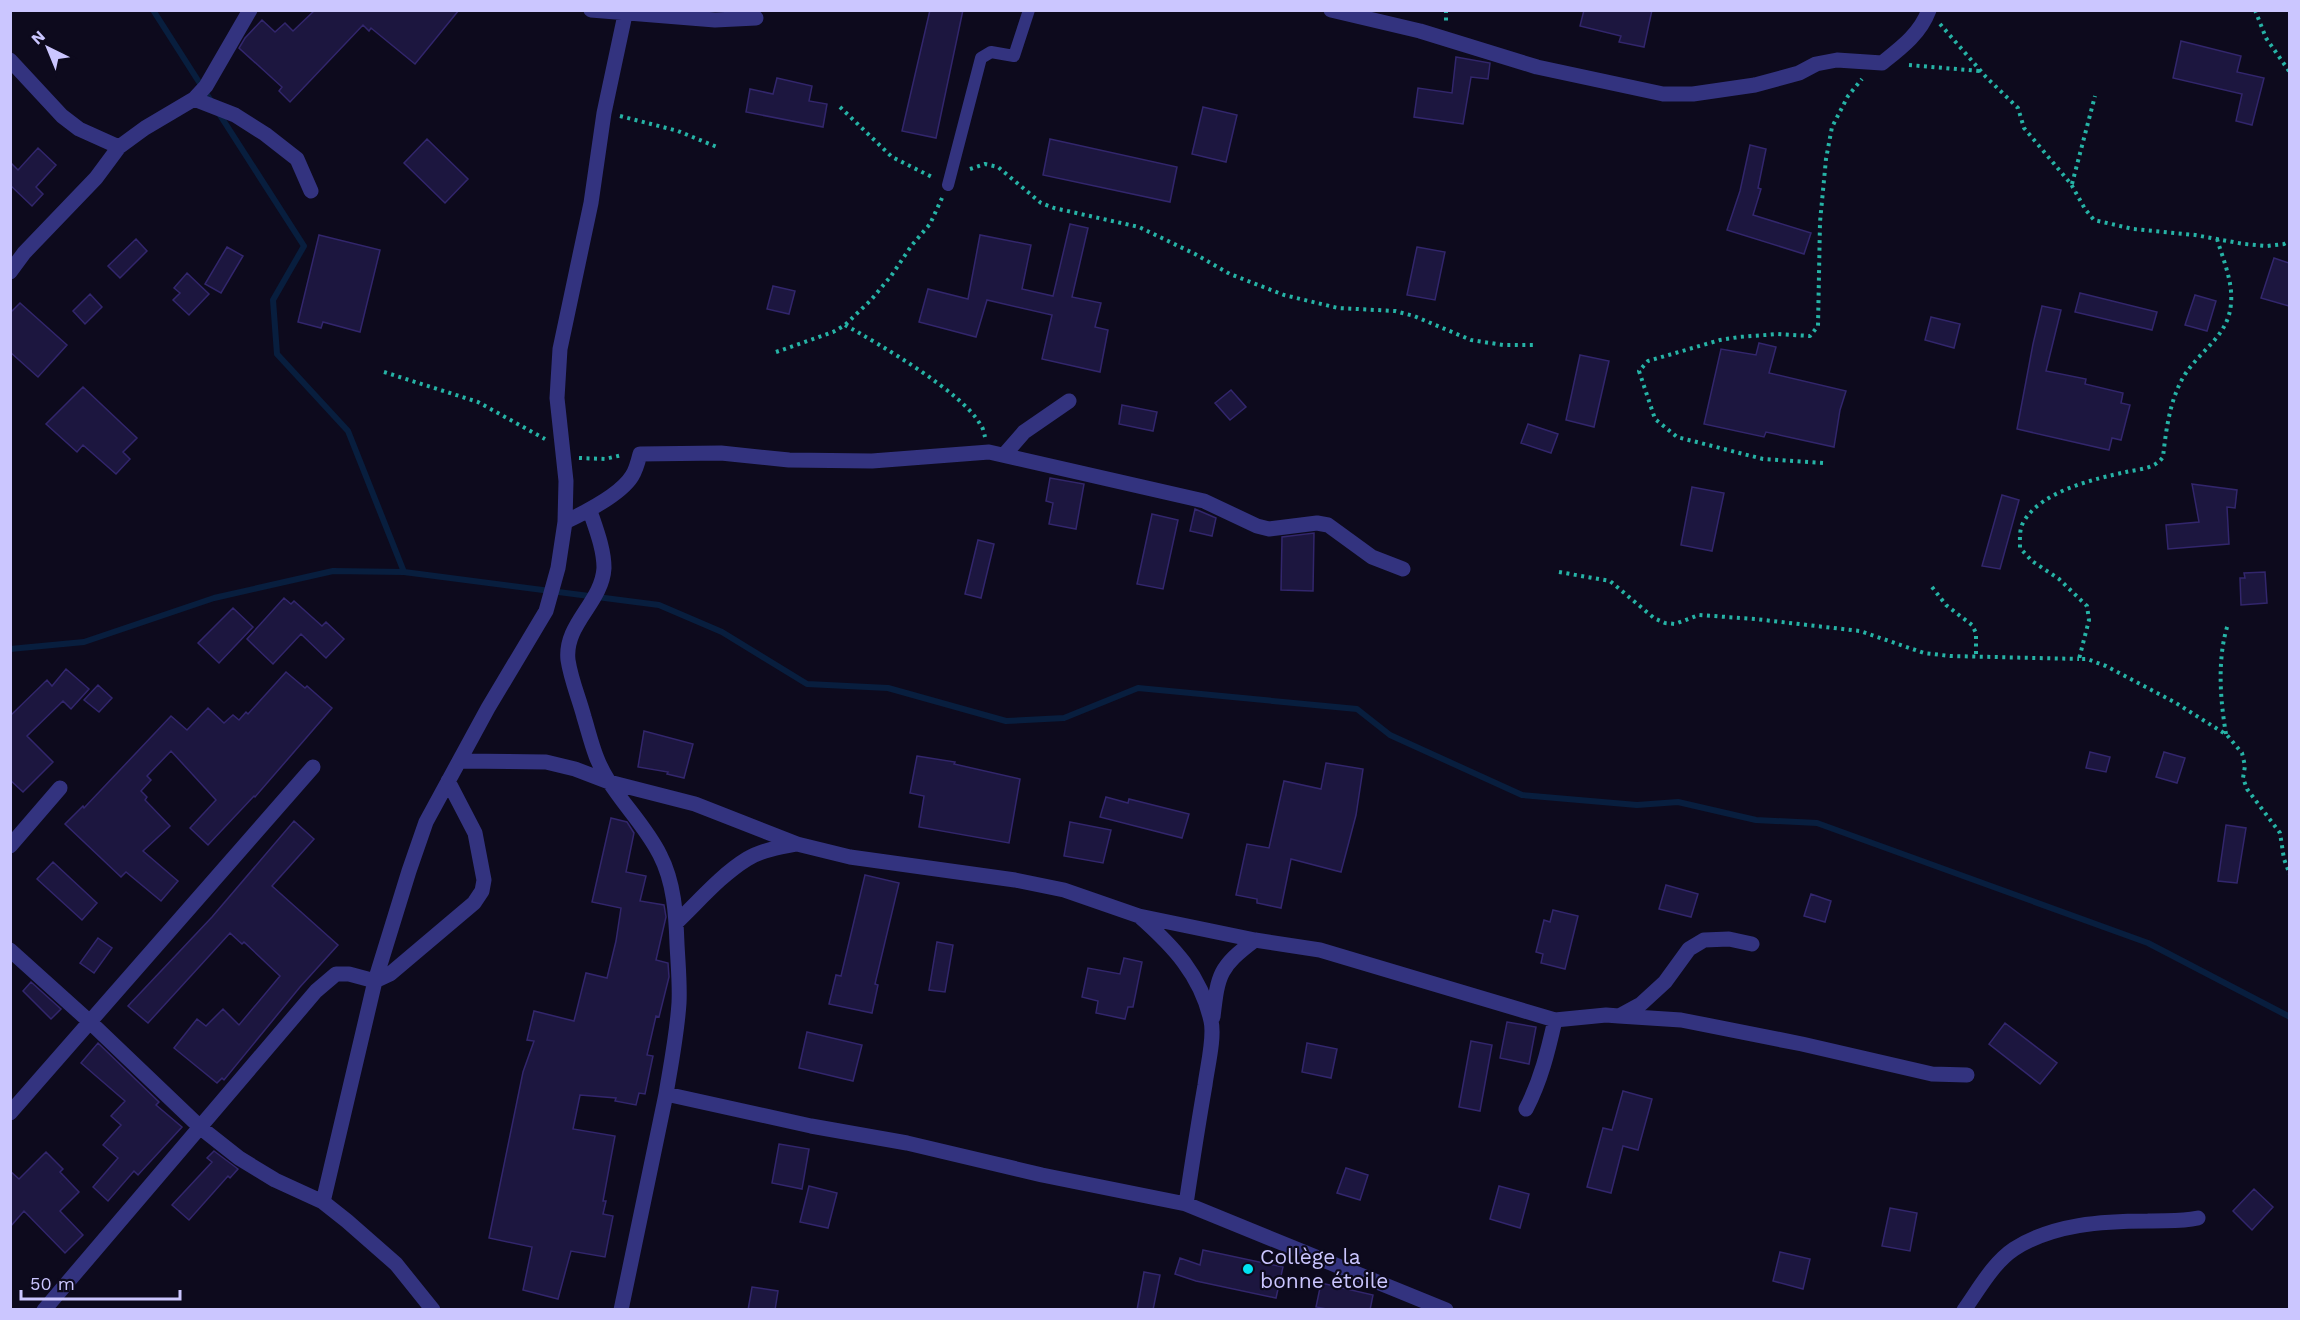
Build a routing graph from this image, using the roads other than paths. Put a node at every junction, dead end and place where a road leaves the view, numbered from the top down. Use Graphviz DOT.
graph roads {
  1 [pos="250,10"];
  2 [pos="591,10"];
  3 [pos="1029,10"];
  4 [pos="1331,10"];
  5 [pos="626,11"];
  6 [pos="1928,12"];
  7 [pos="756,18"];
  8 [pos="10,60"];
  9 [pos="194,99"];
  10 [pos="119,147"];
  11 [pos="948,185"];
  12 [pos="311,191"];
  13 [pos="10,272"];
  14 [pos="1069,401"];
  15 [pos="997,454"];
  16 [pos="590,511"];
  17 [pos="565,522"];
  18 [pos="1403,569"];
  19 [pos="459,761"];
  20 [pos="313,767"];
  21 [pos="448,781"];
  22 [pos="609,782"];
  23 [pos="60,788"];
  24 [pos="797,844"];
  25 [pos="10,846"];
  26 [pos="1139,916"];
  27 [pos="677,922"];
  28 [pos="1255,940"];
  29 [pos="1752,944"];
  30 [pos="10,950"];
  31 [pos="375,981"];
  32 [pos="1619,1016"];
  33 [pos="1556,1020"];
  34 [pos="90,1022"];
  35 [pos="1212,1023"];
  36 [pos="1967,1075"];
  37 [pos="666,1094"];
  38 [pos="1527,1109"];
  39 [pos="10,1113"];
  40 [pos="201,1128"];
  41 [pos="323,1202"];
  42 [pos="1186,1204"];
  43 [pos="2198,1218"];
  44 [pos="1407,1302"];
  45 [pos="44,1310"];
  46 [pos="433,1310"];
  47 [pos="621,1310"];
  48 [pos="1446,1310"];
  49 [pos="1964,1310"];
  1 -- 9 [label="street"];
  2 -- 5 [label="street"];
  3 -- 11 [label="lane"];
  4 -- 6 [label="street"];
  5 -- 7 [label="street"];
  5 -- 17 [label="street"];
  8 -- 10 [label="street"];
  9 -- 10 [label="street"];
  9 -- 12 [label="street"];
  10 -- 13 [label="street"];
  14 -- 15 [label="street"];
  15 -- 16 [label="street"];
  15 -- 18 [label="street"];
  16 -- 17 [label="street"];
  16 -- 22 [label="street"];
  17 -- 19 [label="street"];
  19 -- 21 [label="street"];
  19 -- 22 [label="street"];
  20 -- 34 [label="street"];
  21 -- 31 [label="street"];
  21 -- 31 [label="street"];
  22 -- 24 [label="street"];
  22 -- 27 [label="street"];
  23 -- 25 [label="street"];
  24 -- 26 [label="street"];
  24 -- 27 [label="street"];
  26 -- 28 [label="street"];
  26 -- 35 [label="street"];
  27 -- 37 [label="street"];
  28 -- 33 [label="street"];
  28 -- 35 [label="street"];
  29 -- 32 [label="street"];
  30 -- 34 [label="street"];
  31 -- 40 [label="street"];
  31 -- 41 [label="street"];
  32 -- 33 [label="street"];
  32 -- 36 [label="street"];
  33 -- 38 [label="street"];
  34 -- 39 [label="street"];
  34 -- 40 [label="street"];
  35 -- 42 [label="street"];
  37 -- 42 [label="street"];
  37 -- 47 [label="street"];
  40 -- 41 [label="street"];
  40 -- 45 [label="street"];
  41 -- 46 [label="street"];
  42 -- 44 [label="street"];
  43 -- 49 [label="street"];
  44 -- 48 [label="street"];
}
